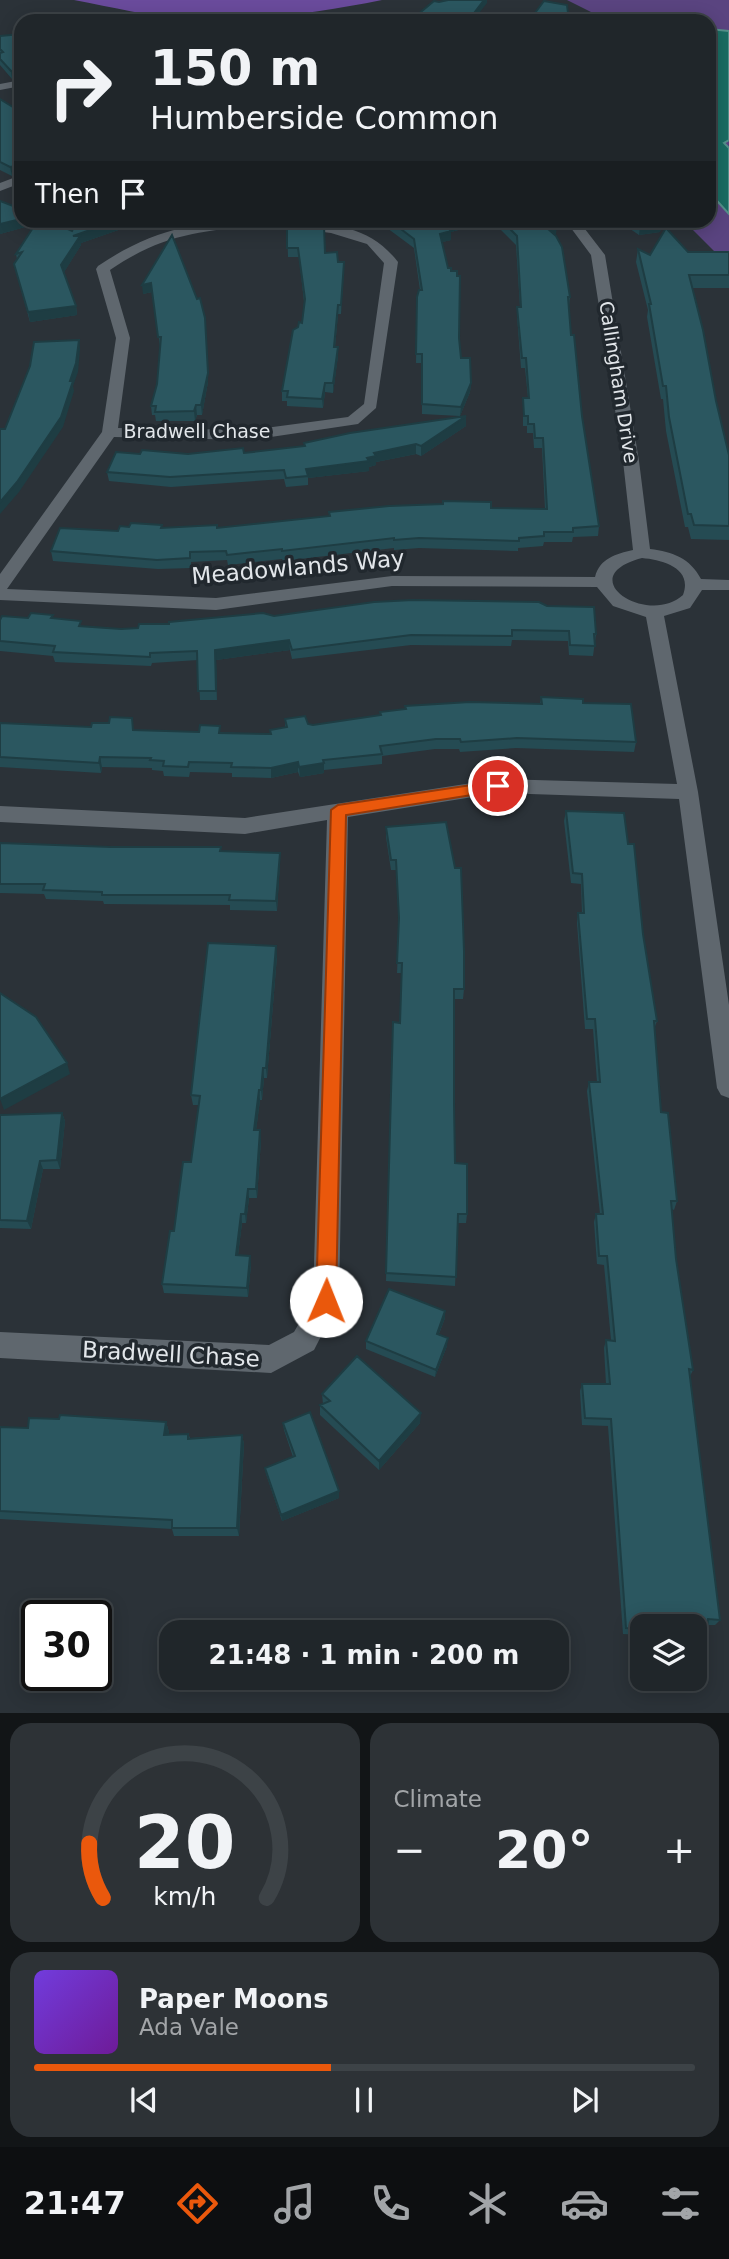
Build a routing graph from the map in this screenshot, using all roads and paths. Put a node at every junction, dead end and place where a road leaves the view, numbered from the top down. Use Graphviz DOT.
graph roads {
  1 [pos="200,228"];
  2 [pos="325,228"];
  3 [pos="577,228"];
  4 [pos="110,432"];
  5 [pos="642,553"];
  6 [pos="601,582"];
  7 [pos="696,584"];
  8 [pos="729,585"];
  9 [pos="0,586"];
  10 [pos="0,593"];
  11 [pos="654,612"];
  12 [pos="688,792"];
  13 [pos="338,810"];
  14 [pos="0,814"];
  15 [pos="729,1088"];
  16 [pos="0,1345"];
  1 -- 4 [label="street, Bradwell Chase"];
  2 -- 4 [label="street, Bradwell Chase"];
  3 -- 5 [label="street, Callingham Drive"];
  4 -- 9 [label="street, Bradwell Chase"];
  5 -- 6 [label="street"];
  5 -- 7 [label="street"];
  6 -- 10 [label="street, Meadowlands Way"];
  6 -- 11 [label="street"];
  7 -- 8 [label="street"];
  7 -- 11 [label="street"];
  11 -- 12 [label="street"];
  12 -- 13 [label="street"];
  12 -- 15 [label="street"];
  13 -- 14 [label="street"];
  13 -- 16 [label="street, Bradwell Chase"];
}
